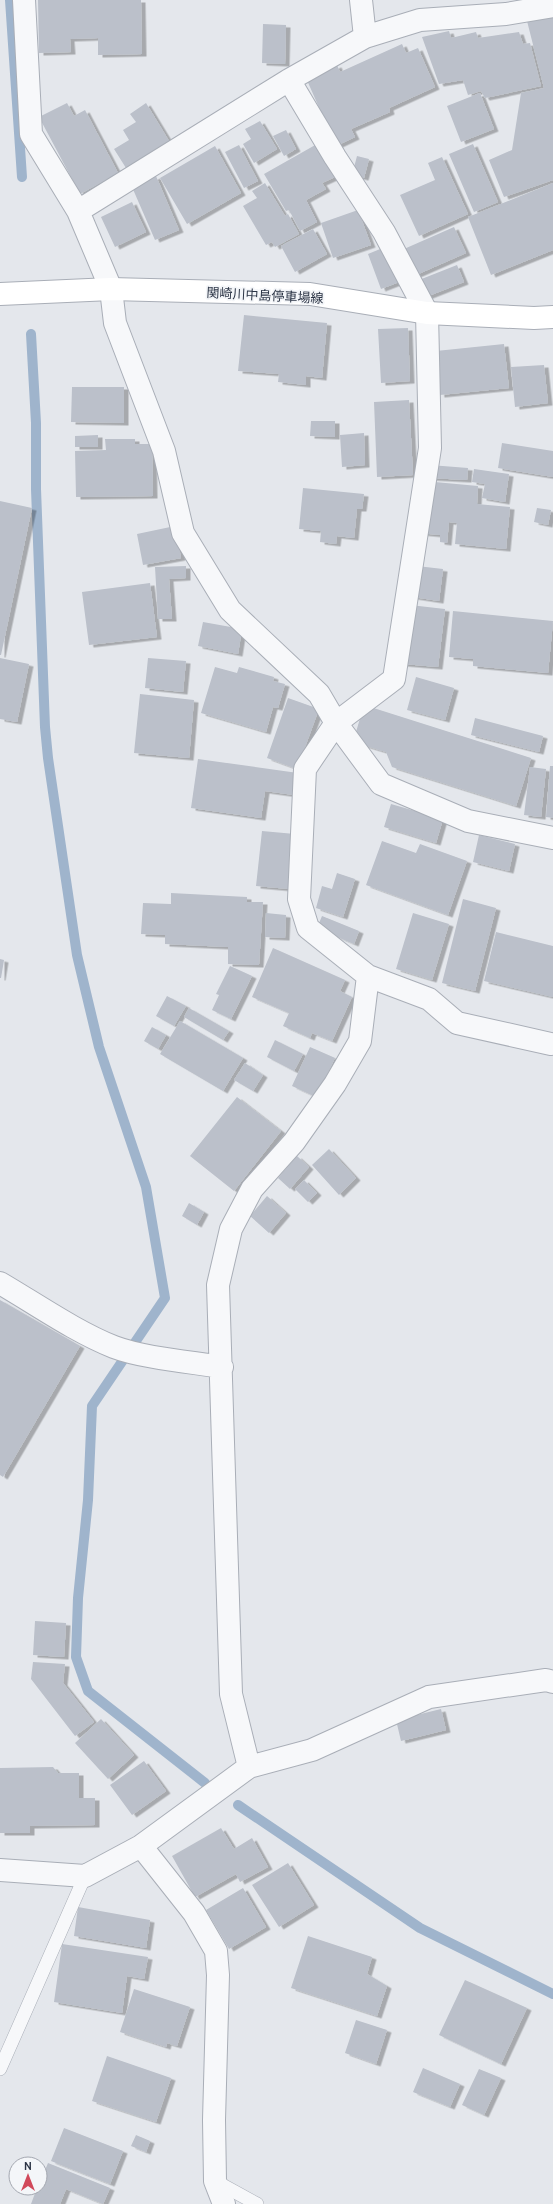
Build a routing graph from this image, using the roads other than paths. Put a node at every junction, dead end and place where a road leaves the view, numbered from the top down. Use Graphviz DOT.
graph roads {
  1 [pos="24,0"];
  2 [pos="361,0"];
  3 [pos="553,6"];
  4 [pos="365,37"];
  5 [pos="289,80"];
  6 [pos="78,211"];
  7 [pos="111,289"];
  8 [pos="0,294"];
  9 [pos="427,313"];
  10 [pos="553,317"];
  11 [pos="336,723"];
  12 [pos="553,838"];
  13 [pos="368,976"];
  14 [pos="551,1044"];
  15 [pos="0,1283"];
  16 [pos="222,1367"];
  17 [pos="553,1682"];
  18 [pos="249,1767"];
  19 [pos="141,1846"];
  20 [pos="0,1870"];
  21 [pos="85,1876"];
  22 [pos="0,2069"];
  23 [pos="215,2181"];
  24 [pos="224,2204"];
  25 [pos="257,2204"];
  1 -- 6 [label="street"];
  2 -- 4 [label="street"];
  3 -- 4 [label="street"];
  4 -- 5 [label="street"];
  5 -- 6 [label="street"];
  5 -- 9 [label="street"];
  6 -- 7 [label="street"];
  7 -- 8 [label="main road, 関崎川中島停車場線"];
  7 -- 9 [label="main road, 関崎川中島停車場線"];
  7 -- 11 [label="street"];
  9 -- 10 [label="main road, 関崎川中島停車場線"];
  9 -- 11 [label="street"];
  11 -- 12 [label="street"];
  11 -- 13 [label="street"];
  13 -- 14 [label="street"];
  13 -- 16 [label="street"];
  15 -- 16 [label="street"];
  16 -- 18 [label="street"];
  17 -- 18 [label="street"];
  18 -- 19 [label="street"];
  19 -- 21 [label="street"];
  19 -- 23 [label="street"];
  20 -- 21 [label="street"];
  21 -- 22 [label="lane"];
  23 -- 24 [label="street"];
  23 -- 25 [label="lane"];
}
